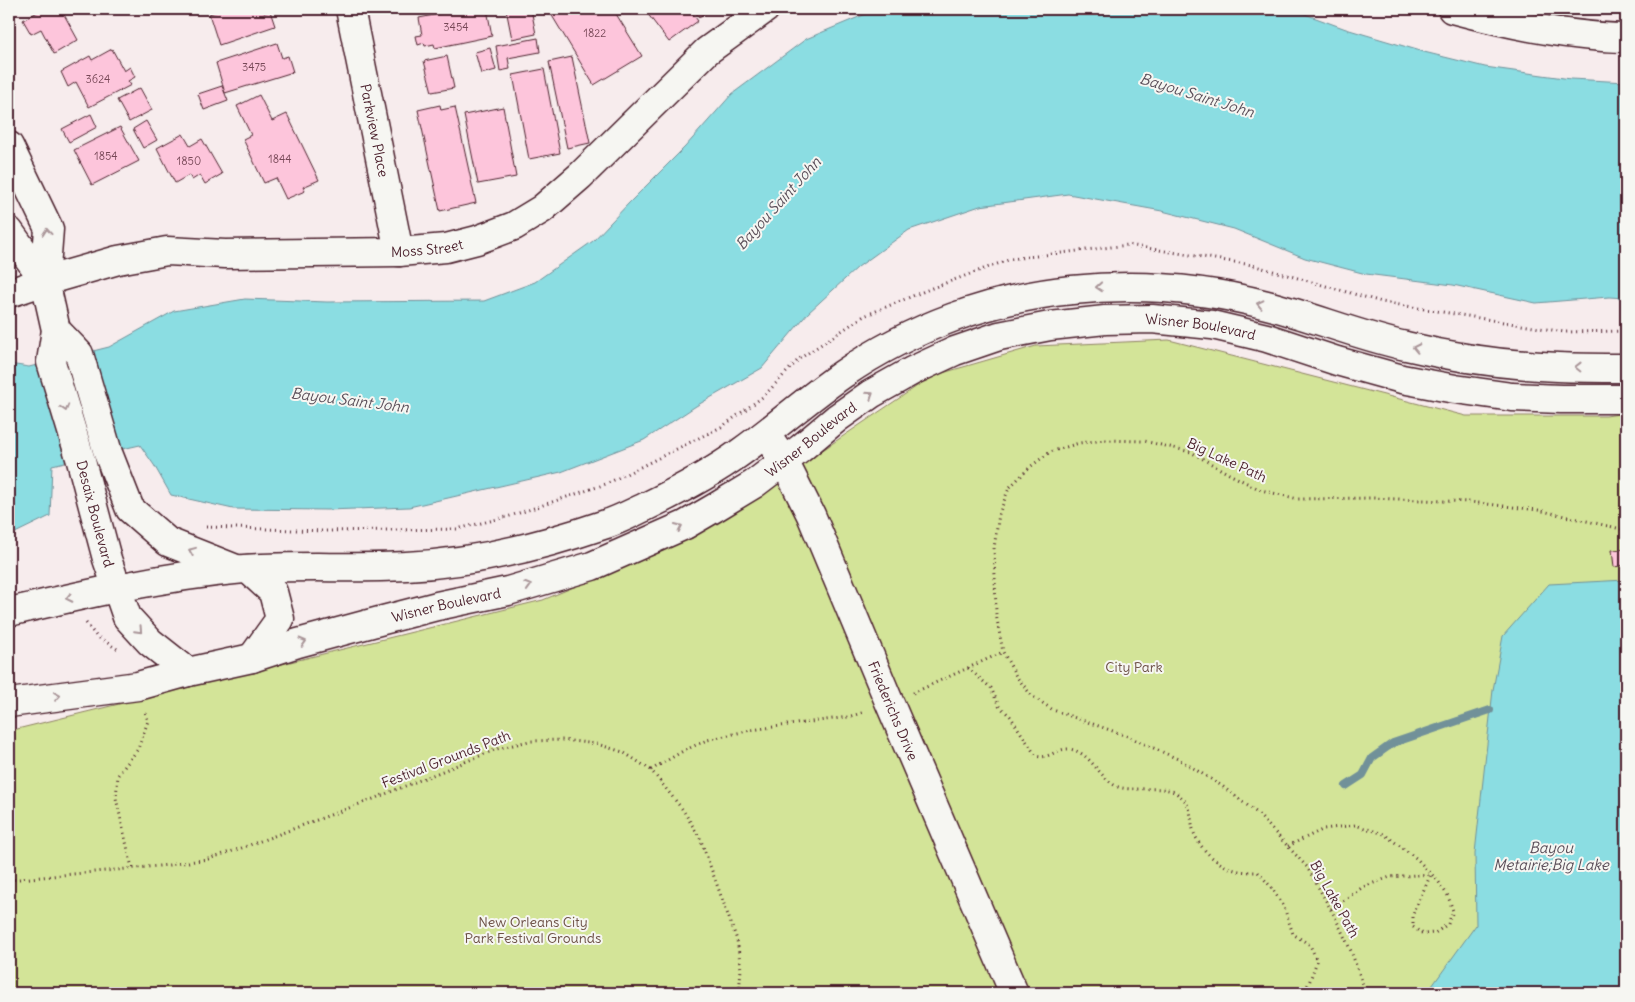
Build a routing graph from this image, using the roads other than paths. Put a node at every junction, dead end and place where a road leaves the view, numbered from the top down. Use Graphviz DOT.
graph roads {
  1 [pos="350,9"];
  2 [pos="765,9"];
  3 [pos="1452,9"];
  4 [pos="1626,38"];
  5 [pos="9,146"];
  6 [pos="9,231"];
  7 [pos="399,252"];
  8 [pos="44,281"];
  9 [pos="9,293"];
  10 [pos="56,330"];
  11 [pos="1626,368"];
  12 [pos="1626,399"];
  13 [pos="766,433"];
  14 [pos="784,461"];
  15 [pos="243,569"];
  16 [pos="117,588"];
  17 [pos="9,612"];
  18 [pos="252,658"];
  19 [pos="188,672"];
  20 [pos="9,703"];
  21 [pos="1014,993"];
  1 -- 7 [label="street, Parkview Place"];
  2 -- 7 [label="street, Moss Street"];
  3 -- 4 [label="street"];
  8 -- 5 [label="street, Desaix Boulevard, one-way"];
  6 -- 8 [label="street, Desaix Boulevard"];
  7 -- 8 [label="street, Moss Street"];
  8 -- 9 [label="street, Moss Street"];
  8 -- 10 [label="street, Desaix Boulevard"];
  15 -- 10 [label="street, Desaix Boulevard, one-way"];
  10 -- 16 [label="street, Desaix Boulevard, one-way"];
  11 -- 13 [label="street, one-way"];
  14 -- 12 [label="street, Wisner Boulevard, one-way"];
  13 -- 14 [label="street, Friederichs Drive"];
  13 -- 15 [label="street"];
  18 -- 14 [label="street, Wisner Boulevard, one-way"];
  14 -- 21 [label="street, Friederichs Drive"];
  15 -- 16 [label="street"];
  15 -- 18 [label="street"];
  16 -- 17 [label="street, one-way"];
  16 -- 19 [label="street, Desaix Boulevard, one-way"];
  18 -- 19 [label="street, Wisner Boulevard"];
  20 -- 19 [label="street, Wisner Boulevard, one-way"];
}
